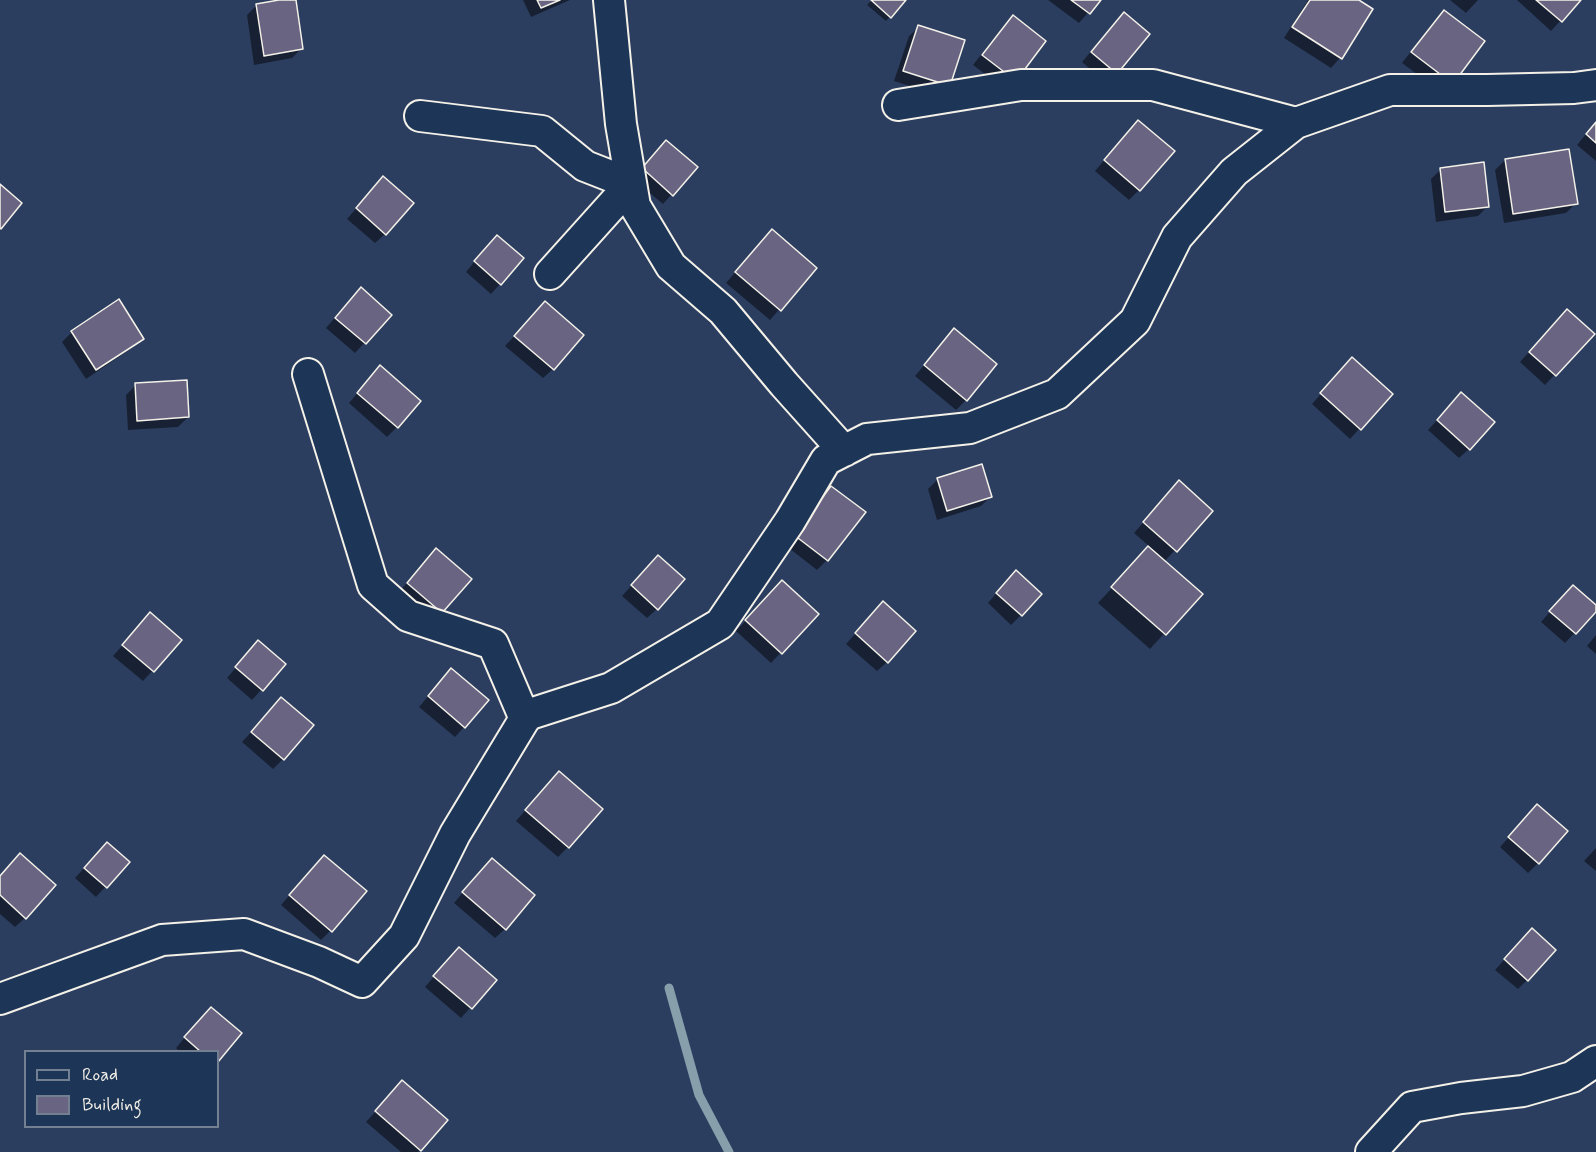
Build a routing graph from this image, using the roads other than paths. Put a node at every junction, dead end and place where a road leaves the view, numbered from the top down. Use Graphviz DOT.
graph roads {
  1 [pos="609,0"];
  2 [pos="1596,85"];
  3 [pos="898,105"];
  4 [pos="420,116"];
  5 [pos="1296,123"];
  6 [pos="631,184"];
  7 [pos="550,274"];
  8 [pos="308,374"];
  9 [pos="844,451"];
  10 [pos="525,719"];
  11 [pos="0,999"];
  12 [pos="1596,1061"];
  13 [pos="1371,1152"];
  1 -- 6 [label="street"];
  2 -- 5 [label="street"];
  3 -- 5 [label="street"];
  4 -- 6 [label="street"];
  5 -- 9 [label="street"];
  6 -- 7 [label="street"];
  6 -- 9 [label="street"];
  8 -- 10 [label="street"];
  9 -- 10 [label="street"];
  10 -- 11 [label="street"];
  12 -- 13 [label="street"];
}
